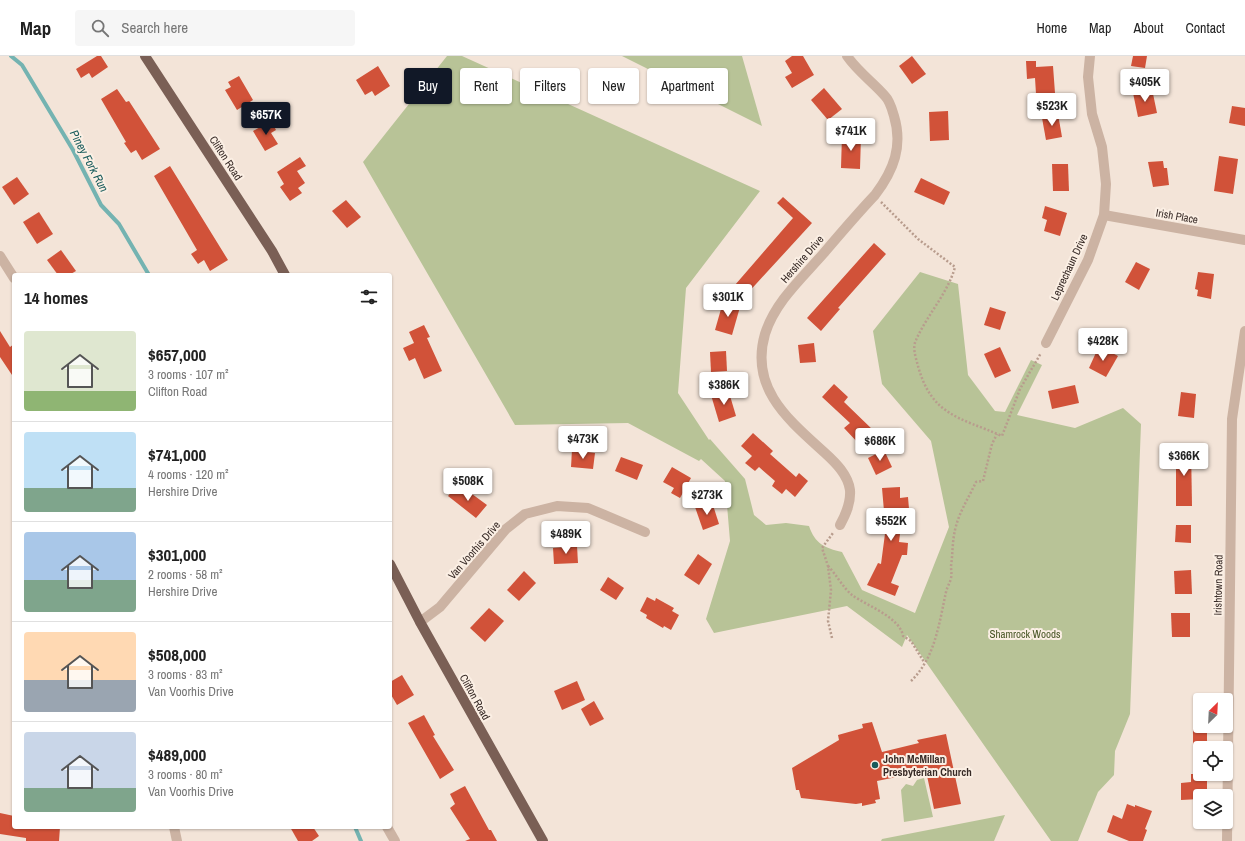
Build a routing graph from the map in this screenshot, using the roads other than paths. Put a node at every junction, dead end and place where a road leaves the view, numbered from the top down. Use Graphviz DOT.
graph roads {
  1 [pos="144,56"];
  2 [pos="847,56"];
  3 [pos="1090,56"];
  4 [pos="1104,215"];
  5 [pos="1245,240"];
  6 [pos="0,256"];
  7 [pos="284,273"];
  8 [pos="12,275"];
  9 [pos="1245,331"];
  10 [pos="1046,343"];
  11 [pos="840,525"];
  12 [pos="645,532"];
  13 [pos="392,568"];
  14 [pos="420,622"];
  15 [pos="174,829"];
  16 [pos="389,829"];
  17 [pos="177,841"];
  18 [pos="395,841"];
  19 [pos="543,841"];
  20 [pos="1227,841"];
  1 -- 7 [label="main road, Clifton Road"];
  2 -- 11 [label="street, Hershire Drive"];
  3 -- 4 [label="street, Leprechaun Drive"];
  4 -- 5 [label="street, Irish Place"];
  4 -- 10 [label="street, Leprechaun Drive"];
  6 -- 8 [label="street"];
  9 -- 20 [label="street, Irishtown Road"];
  12 -- 14 [label="street, Van Voorhis Drive"];
  13 -- 14 [label="main road, Clifton Road"];
  14 -- 19 [label="main road, Clifton Road"];
  15 -- 17 [label="street"];
  16 -- 18 [label="street"];
}
